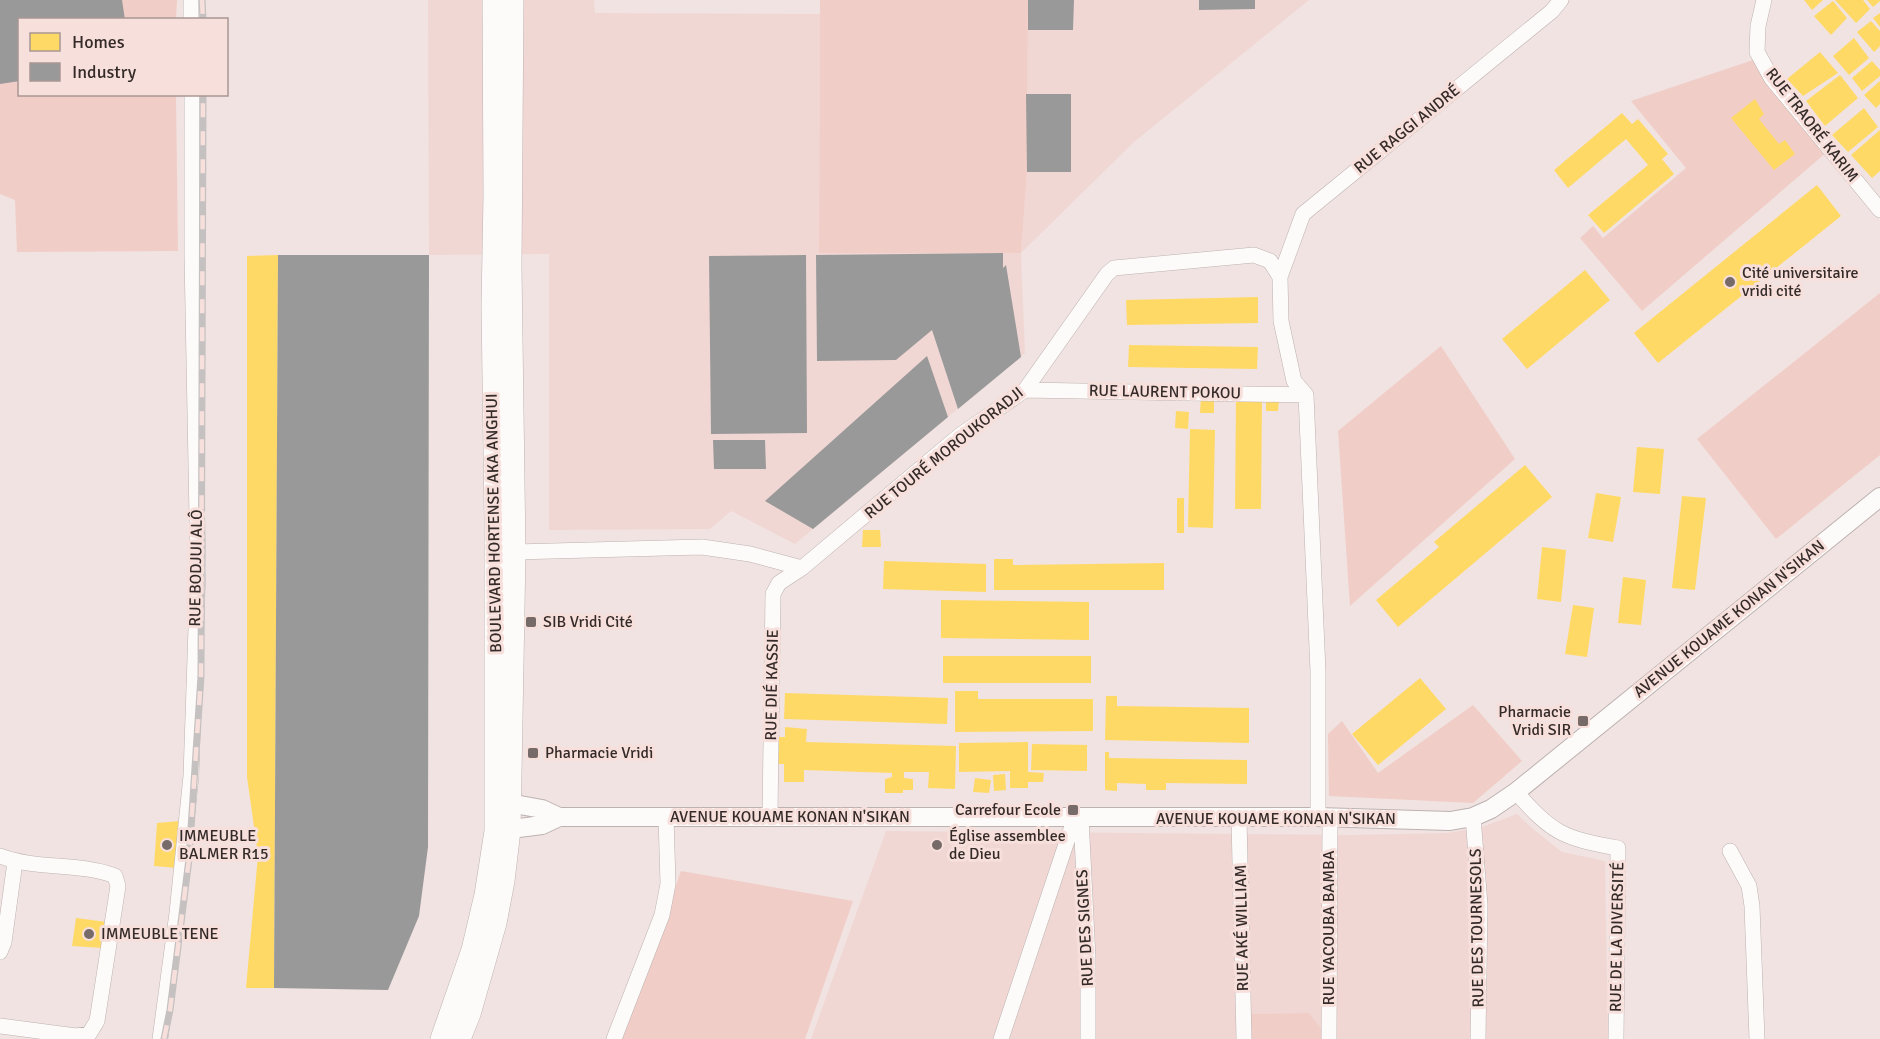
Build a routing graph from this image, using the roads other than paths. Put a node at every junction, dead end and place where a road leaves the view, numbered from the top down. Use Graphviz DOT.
graph roads {
  1 [pos="191,0"];
  2 [pos="493,0"];
  3 [pos="513,0"];
  4 [pos="1561,0"];
  5 [pos="1764,0"];
  6 [pos="191,18"];
  7 [pos="192,96"];
  8 [pos="1880,210"];
  9 [pos="1280,277"];
  10 [pos="1024,390"];
  11 [pos="1306,395"];
  12 [pos="1880,497"];
  13 [pos="515,552"];
  14 [pos="802,568"];
  15 [pos="1516,792"];
  16 [pos="503,801"];
  17 [pos="770,816"];
  18 [pos="559,817"];
  19 [pos="666,817"];
  20 [pos="1078,817"];
  21 [pos="1324,817"];
  22 [pos="1473,817"];
  23 [pos="1239,818"];
  24 [pos="502,831"];
  25 [pos="1730,851"];
  26 [pos="0,856"];
  27 [pos="15,862"];
  28 [pos="0,952"];
  29 [pos="0,1026"];
  30 [pos="160,1039"];
  31 [pos="441,1039"];
  32 [pos="460,1039"];
  33 [pos="614,1039"];
  34 [pos="1001,1039"];
  35 [pos="1088,1039"];
  36 [pos="1244,1039"];
  37 [pos="1329,1039"];
  38 [pos="1478,1039"];
  39 [pos="1616,1039"];
  40 [pos="1757,1039"];
  1 -- 6 [label="street"];
  2 -- 16 [label="main road, BOULEVARD HORTENSE AKA ANGHUI"];
  3 -- 13 [label="main road, BOULEVARD HORTENSE AKA ANGHUI"];
  4 -- 9 [label="street, RUE RAGGI ANDRÉ"];
  5 -- 8 [label="street, RUE TRAORÉ KARIM"];
  7 -- 30 [label="street, RUE BODJUI ALÔ"];
  9 -- 10 [label="street, RUE TOURÉ MOROUKORADJI"];
  9 -- 11 [label="street"];
  10 -- 11 [label="street, RUE LAURENT POKOU"];
  10 -- 14 [label="street, RUE TOURÉ MOROUKORADJI"];
  11 -- 21 [label="street"];
  12 -- 15 [label="street, AVENUE KOUAME KONAN N'SIKAN"];
  13 -- 14 [label="street"];
  13 -- 16 [label="main road, BOULEVARD HORTENSE AKA ANGHUI"];
  14 -- 17 [label="street, RUE DIÉ KASSIE"];
  15 -- 22 [label="street, AVENUE KOUAME KONAN N'SIKAN"];
  15 -- 39 [label="street, RUE DE LA DIVERSITÉ"];
  16 -- 18 [label="street, AVENUE KOUAME KONAN N'SIKAN"];
  16 -- 24 [label="main road, BOULEVARD HORTENSE AKA ANGHUI"];
  17 -- 19 [label="street, AVENUE KOUAME KONAN N'SIKAN"];
  17 -- 20 [label="street, AVENUE KOUAME KONAN N'SIKAN"];
  18 -- 19 [label="street, AVENUE KOUAME KONAN N'SIKAN"];
  18 -- 24 [label="street, AVENUE KOUAME KONAN N'SIKAN"];
  19 -- 33 [label="street"];
  20 -- 23 [label="street, AVENUE KOUAME KONAN N'SIKAN"];
  20 -- 34 [label="street"];
  20 -- 35 [label="street, RUE DES SIGNES"];
  21 -- 22 [label="street, AVENUE KOUAME KONAN N'SIKAN"];
  21 -- 23 [label="street, AVENUE KOUAME KONAN N'SIKAN"];
  21 -- 37 [label="street, RUE YACOUBA BAMBA"];
  22 -- 38 [label="street, RUE DES TOURNESOLS"];
  23 -- 36 [label="street, RUE AKÉ WILLIAM"];
  24 -- 31 [label="main road, BOULEVARD HORTENSE AKA ANGHUI"];
  24 -- 32 [label="main road, BOULEVARD HORTENSE AKA ANGHUI"];
  25 -- 40 [label="street"];
  26 -- 27 [label="street"];
  27 -- 28 [label="street"];
  27 -- 29 [label="street"];
}
